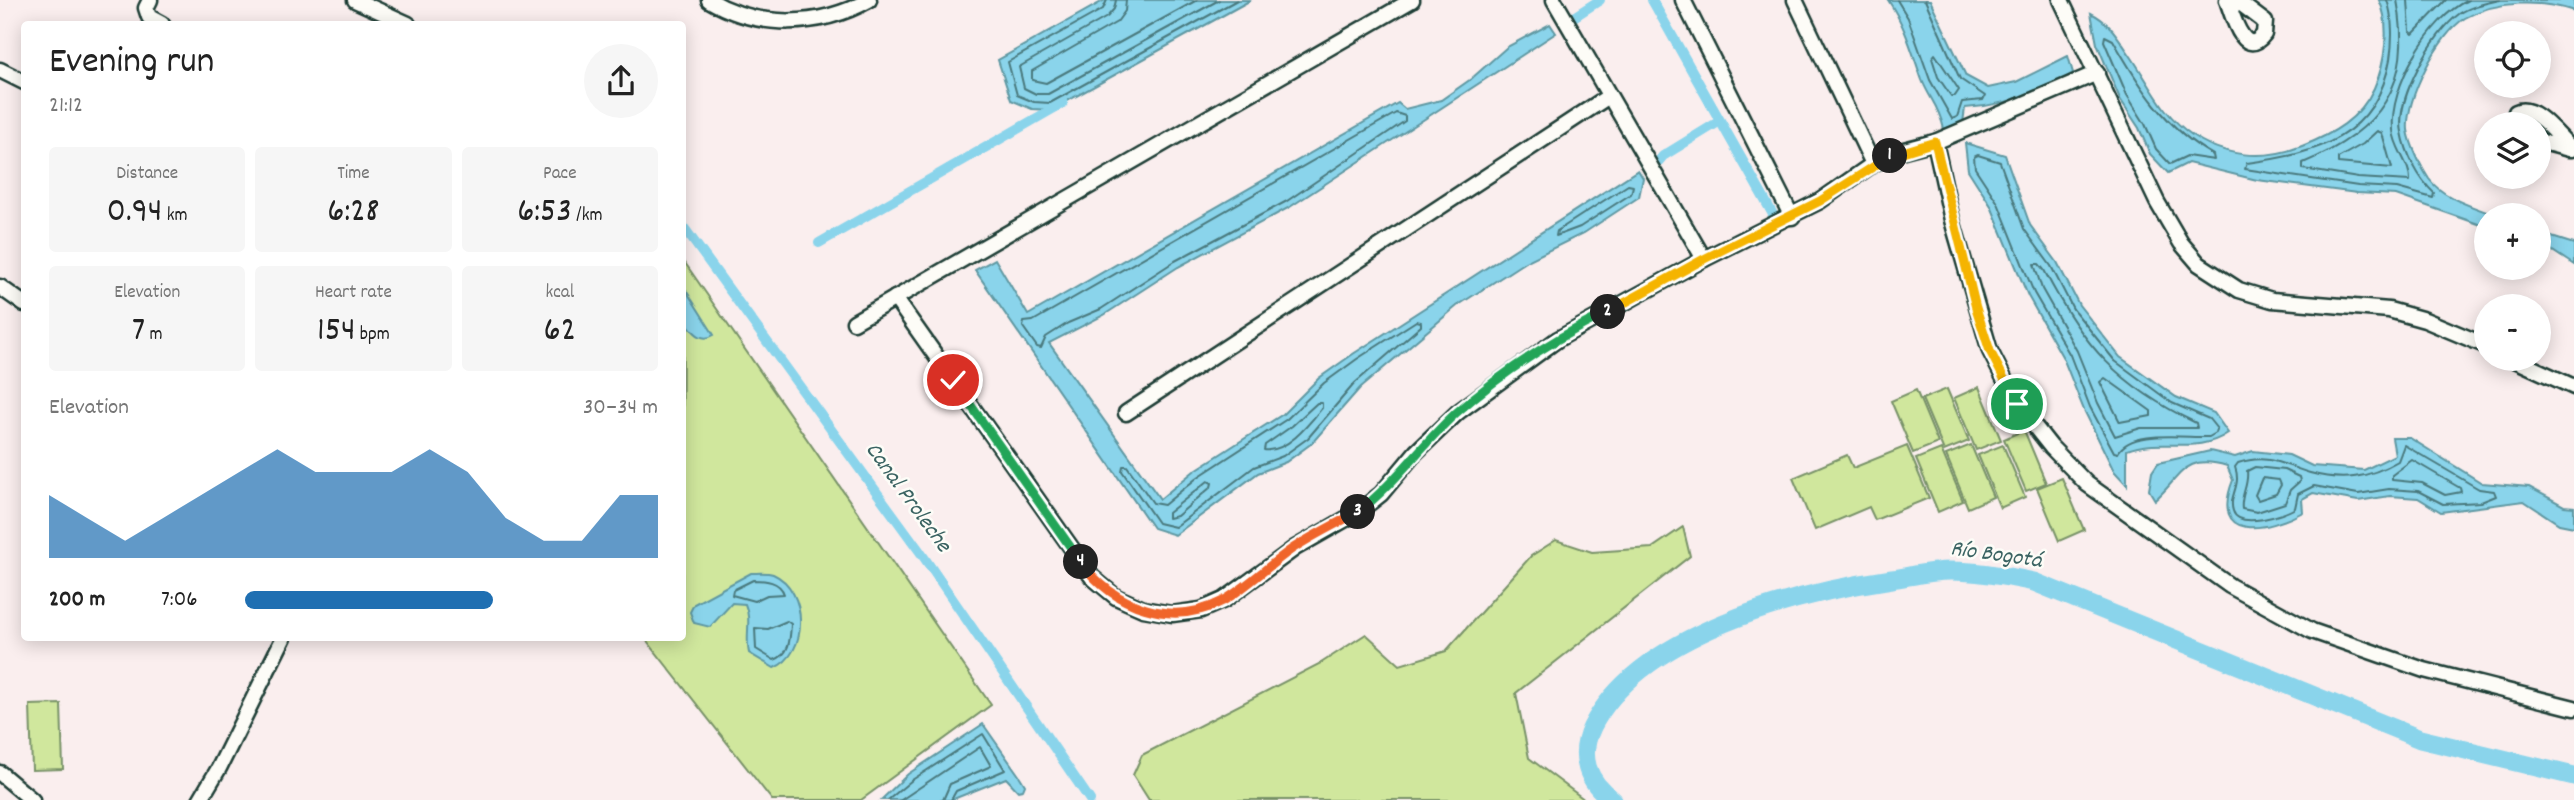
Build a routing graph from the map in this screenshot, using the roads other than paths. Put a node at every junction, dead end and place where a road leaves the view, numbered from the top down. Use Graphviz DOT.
graph roads {
  1 [pos="150,0"];
  2 [pos="355,0"];
  3 [pos="709,0"];
  4 [pos="869,0"];
  5 [pos="1412,0"];
  6 [pos="1554,0"];
  7 [pos="1683,0"];
  8 [pos="1795,0"];
  9 [pos="2061,0"];
  10 [pos="2227,0"];
  11 [pos="2236,0"];
  12 [pos="156,21"];
  13 [pos="401,21"];
  14 [pos="0,70"];
  15 [pos="2097,73"];
  16 [pos="21,80"];
  17 [pos="1609,96"];
  18 [pos="2516,112"];
  19 [pos="2536,112"];
  20 [pos="2551,127"];
  21 [pos="1935,142"];
  22 [pos="2551,144"];
  23 [pos="2573,150"];
  24 [pos="1873,164"];
  25 [pos="1792,217"];
  26 [pos="1704,259"];
  27 [pos="0,287"];
  28 [pos="895,298"];
  29 [pos="21,302"];
  30 [pos="854,322"];
  31 [pos="2474,341"];
  32 [pos="2539,371"];
  33 [pos="2574,387"];
  34 [pos="1126,412"];
  35 [pos="282,641"];
  36 [pos="2574,708"];
  37 [pos="0,772"];
  38 [pos="32,800"];
  39 [pos="200,800"];
  1 -- 12 [label="street"];
  2 -- 13 [label="street"];
  3 -- 4 [label="street"];
  5 -- 28 [label="street"];
  6 -- 17 [label="street"];
  7 -- 25 [label="street"];
  8 -- 24 [label="street"];
  9 -- 15 [label="street"];
  10 -- 11 [label="street"];
  14 -- 16 [label="street"];
  15 -- 21 [label="street"];
  15 -- 31 [label="street"];
  17 -- 26 [label="street"];
  17 -- 34 [label="street"];
  18 -- 19 [label="street"];
  20 -- 23 [label="street"];
  21 -- 24 [label="street"];
  21 -- 36 [label="street"];
  22 -- 23 [label="street"];
  24 -- 25 [label="street"];
  25 -- 26 [label="street"];
  26 -- 28 [label="street"];
  27 -- 29 [label="street"];
  28 -- 30 [label="street"];
  32 -- 33 [label="street"];
  35 -- 39 [label="street"];
  37 -- 38 [label="street"];
}
